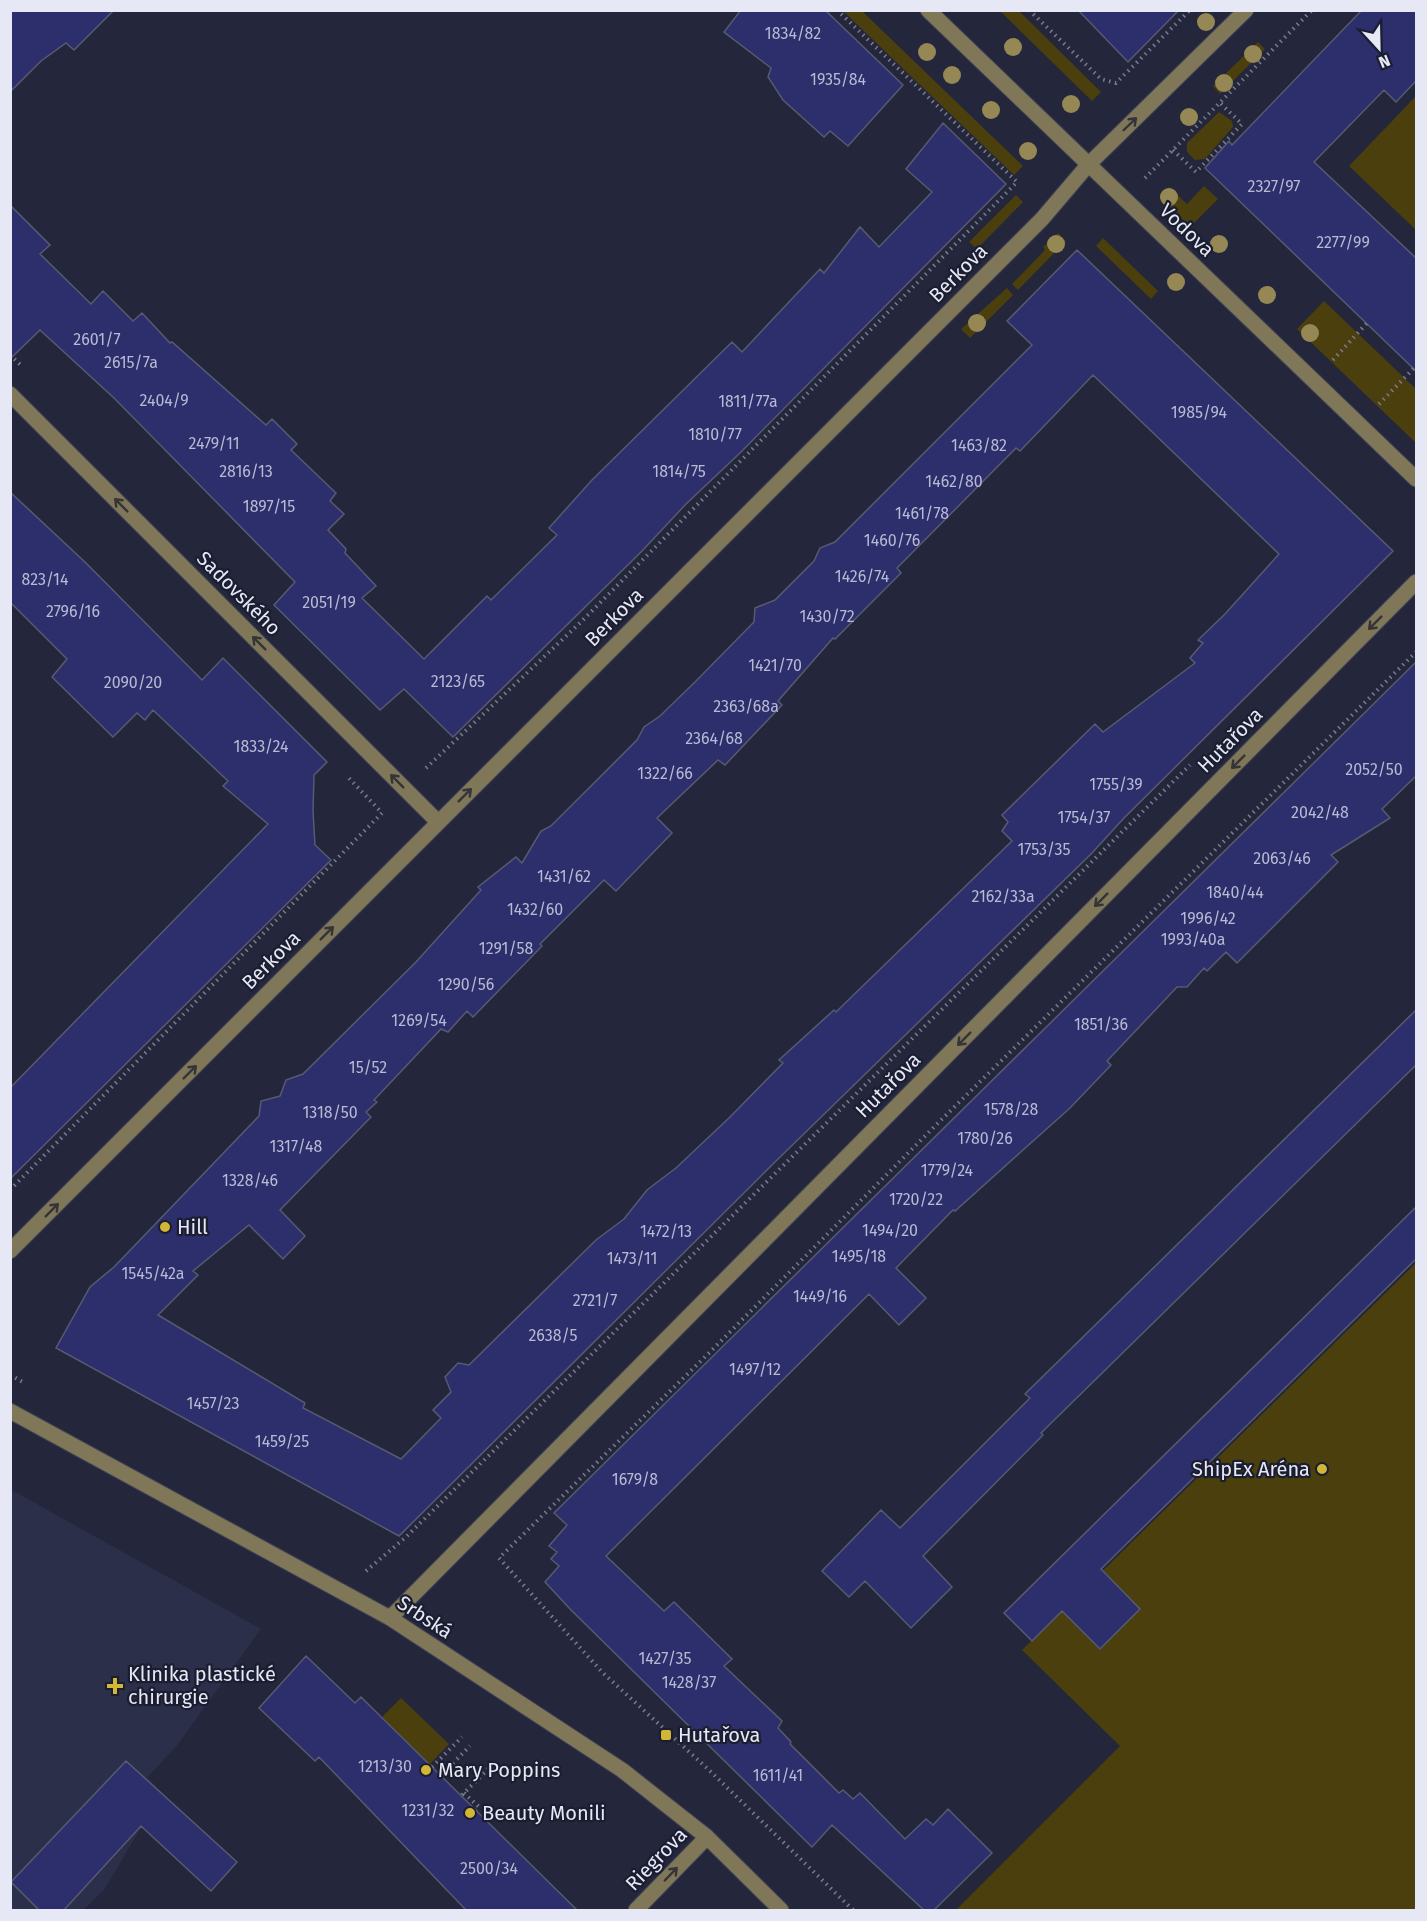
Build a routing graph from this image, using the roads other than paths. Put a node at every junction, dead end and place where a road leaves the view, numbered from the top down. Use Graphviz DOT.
graph roads {
  1 [pos="928,10"];
  2 [pos="1246,10"];
  3 [pos="1088,165"];
  4 [pos="10,394"];
  5 [pos="1416,478"];
  6 [pos="1416,582"];
  7 [pos="438,822"];
  8 [pos="10,1251"];
  9 [pos="10,1411"];
  10 [pos="390,1618"];
  11 [pos="707,1837"];
  12 [pos="636,1911"];
  13 [pos="781,1911"];
  1 -- 3 [label="street, Vodova"];
  3 -- 2 [label="street, Berkova, one-way"];
  3 -- 5 [label="street, Vodova"];
  7 -- 3 [label="street, Berkova, one-way"];
  7 -- 4 [label="street, Sadovského, one-way"];
  6 -- 10 [label="street, Hutařova, one-way"];
  8 -- 7 [label="street, Berkova, one-way"];
  9 -- 10 [label="street, Srbská"];
  10 -- 11 [label="street, Srbská"];
  12 -- 11 [label="street, Riegrova, one-way"];
  11 -- 13 [label="street, Srbská"];
}
